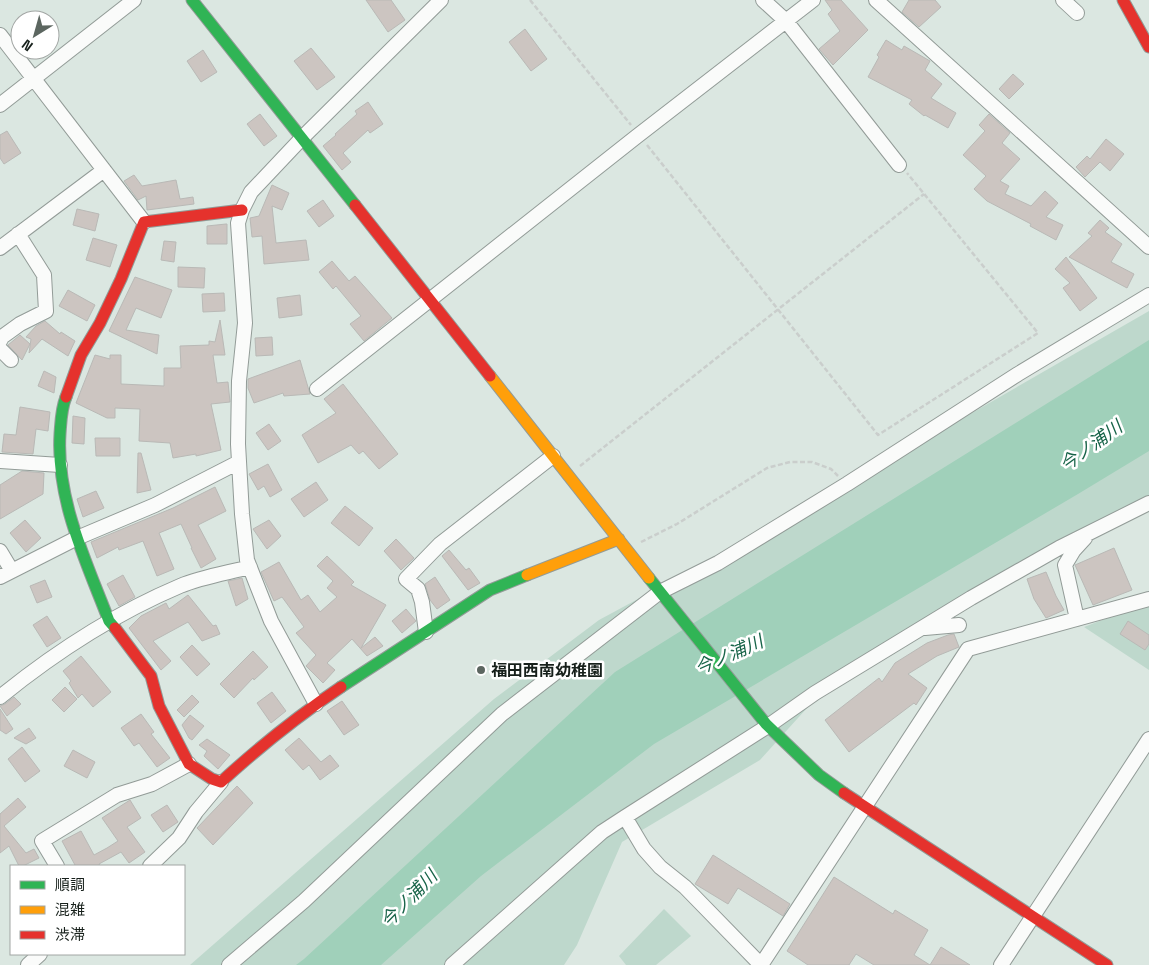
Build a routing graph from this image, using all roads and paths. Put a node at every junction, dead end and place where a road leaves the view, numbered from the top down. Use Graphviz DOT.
graph roads {
  1 [pos="134,0"];
  2 [pos="192,0"];
  3 [pos="441,0"];
  4 [pos="530,0"];
  5 [pos="763,0"];
  6 [pos="813,0"];
  7 [pos="876,0"];
  8 [pos="1063,0"];
  9 [pos="1123,0"];
  10 [pos="1077,13"];
  11 [pos="786,21"];
  12 [pos="0,35"];
  13 [pos="1149,47"];
  14 [pos="34,79"];
  15 [pos="0,105"];
  16 [pos="638,135"];
  17 [pos="302,138"];
  18 [pos="899,164"];
  19 [pos="104,170"];
  20 [pos="924,194"];
  21 [pos="242,210"];
  22 [pos="144,222"];
  23 [pos="18,234"];
  24 [pos="1149,247"];
  25 [pos="0,248"];
  26 [pos="1149,294"];
  27 [pos="430,300"];
  28 [pos="778,310"];
  29 [pos="0,340"];
  30 [pos="0,349"];
  31 [pos="11,360"];
  32 [pos="317,389"];
  33 [pos="554,456"];
  34 [pos="0,461"];
  35 [pos="239,462"];
  36 [pos="60,464"];
  37 [pos="569,475"];
  38 [pos="846,484"];
  39 [pos="1149,503"];
  40 [pos="1090,532"];
  41 [pos="77,538"];
  42 [pos="619,538"];
  43 [pos="627,549"];
  44 [pos="0,552"];
  45 [pos="250,567"];
  46 [pos="6,574"];
  47 [pos="661,594"];
  48 [pos="1149,599"];
  49 [pos="1077,619"];
  50 [pos="109,621"];
  51 [pos="959,625"];
  52 [pos="920,629"];
  53 [pos="426,632"];
  54 [pos="0,697"];
  55 [pos="316,704"];
  56 [pos="767,725"];
  57 [pos="1149,739"];
  58 [pos="189,764"];
  59 [pos="221,782"];
  60 [pos="865,808"];
  61 [pos="625,817"];
  62 [pos="56,865"];
  63 [pos="151,865"];
  64 [pos="1033,917"];
  65 [pos="39,955"];
  66 [pos="28,965"];
  67 [pos="229,965"];
  68 [pos="452,965"];
  69 [pos="761,965"];
  70 [pos="1001,965"];
  71 [pos="1107,965"];
  1 -- 14 [label="street"];
  2 -- 17 [label="main road"];
  3 -- 17 [label="street"];
  4 -- 16 [label="path"];
  5 -- 11 [label="street"];
  6 -- 11 [label="street"];
  7 -- 24 [label="street"];
  8 -- 10 [label="street"];
  9 -- 13 [label="main road"];
  11 -- 16 [label="street"];
  11 -- 18 [label="street"];
  12 -- 14 [label="street"];
  14 -- 15 [label="street"];
  14 -- 19 [label="street"];
  16 -- 27 [label="street"];
  16 -- 28 [label="path"];
  17 -- 21 [label="street"];
  17 -- 27 [label="main road"];
  18 -- 20 [label="path"];
  19 -- 22 [label="street"];
  19 -- 23 [label="street"];
  20 -- 28 [label="path"];
  20 -- 28 [label="path"];
  21 -- 22 [label="main road"];
  21 -- 35 [label="street"];
  22 -- 36 [label="main road"];
  23 -- 25 [label="street"];
  23 -- 29 [label="street"];
  26 -- 38 [label="street"];
  27 -- 32 [label="street"];
  27 -- 33 [label="main road"];
  28 -- 37 [label="path"];
  30 -- 31 [label="street"];
  33 -- 37 [label="main road"];
  33 -- 53 [label="street"];
  34 -- 36 [label="street"];
  35 -- 41 [label="street"];
  35 -- 45 [label="street"];
  36 -- 41 [label="main road"];
  37 -- 42 [label="main road"];
  38 -- 43 [label="path"];
  38 -- 47 [label="street"];
  39 -- 40 [label="street"];
  40 -- 49 [label="street"];
  40 -- 52 [label="street"];
  41 -- 46 [label="street"];
  41 -- 50 [label="main road"];
  42 -- 43 [label="main road"];
  42 -- 53 [label="main road"];
  43 -- 47 [label="main road"];
  44 -- 46 [label="street"];
  45 -- 50 [label="street"];
  45 -- 55 [label="street"];
  47 -- 56 [label="main road"];
  47 -- 67 [label="street"];
  48 -- 49 [label="street"];
  49 -- 60 [label="street"];
  50 -- 54 [label="street"];
  50 -- 58 [label="main road"];
  51 -- 52 [label="street"];
  52 -- 56 [label="street"];
  53 -- 55 [label="main road"];
  55 -- 59 [label="main road"];
  56 -- 60 [label="main road"];
  56 -- 61 [label="street"];
  57 -- 64 [label="street"];
  58 -- 59 [label="main road"];
  58 -- 62 [label="street"];
  59 -- 63 [label="street"];
  60 -- 64 [label="main road"];
  60 -- 69 [label="street"];
  61 -- 68 [label="street"];
  61 -- 69 [label="street"];
  64 -- 70 [label="street"];
  64 -- 71 [label="main road"];
  65 -- 66 [label="street"];
}
